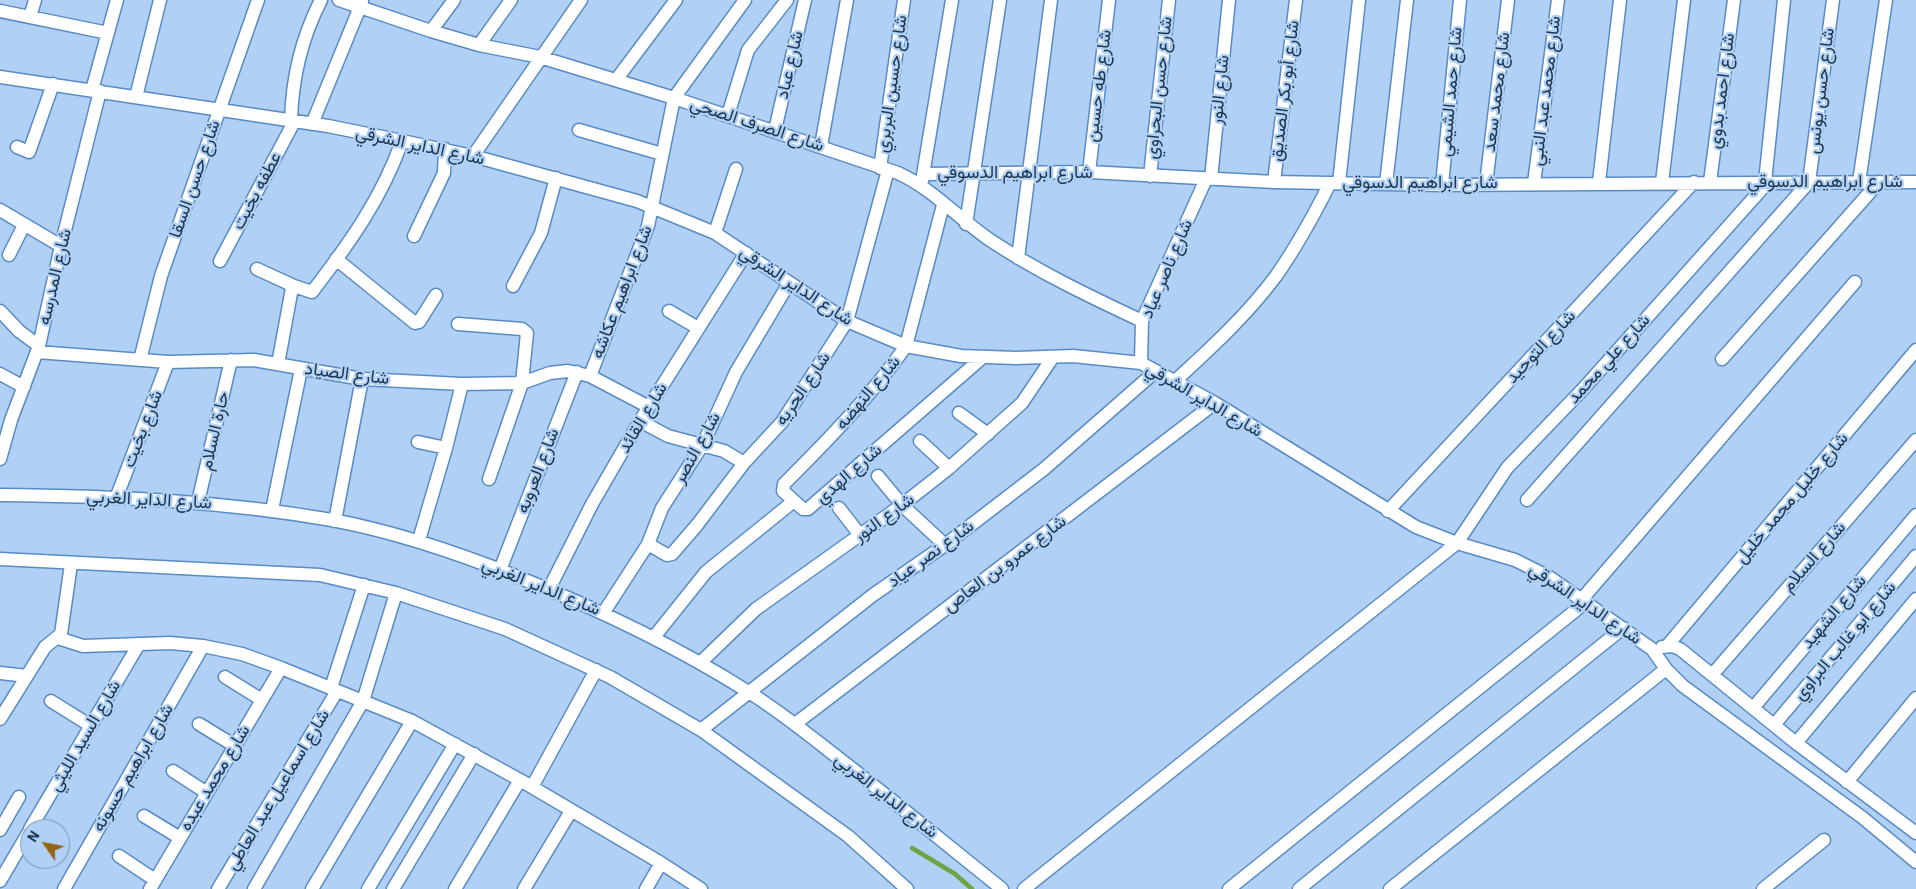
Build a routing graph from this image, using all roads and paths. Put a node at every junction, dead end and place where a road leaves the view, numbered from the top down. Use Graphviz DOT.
graph roads {
  1 [pos="35,0"];
  2 [pos="117,0"];
  3 [pos="160,0"];
  4 [pos="258,0"];
  5 [pos="321,0"];
  6 [pos="338,0"];
  7 [pos="454,0"];
  8 [pos="511,0"];
  9 [pos="581,0"];
  10 [pos="676,0"];
  11 [pos="745,0"];
  12 [pos="787,0"];
  13 [pos="805,0"];
  14 [pos="847,0"];
  15 [pos="904,0"];
  16 [pos="952,0"];
  17 [pos="1000,0"];
  18 [pos="1051,0"];
  19 [pos="1110,0"];
  20 [pos="1169,0"];
  21 [pos="1229,0"];
  22 [pos="1296,0"];
  23 [pos="1359,0"];
  24 [pos="1407,0"];
  25 [pos="1460,0"];
  26 [pos="1508,0"];
  27 [pos="1558,0"];
  28 [pos="1620,0"];
  29 [pos="1684,0"];
  30 [pos="1734,0"];
  31 [pos="1784,0"];
  32 [pos="1833,0"];
  33 [pos="1886,0"];
  34 [pos="361,4"];
  35 [pos="0,11"];
  36 [pos="30,17"];
  37 [pos="431,31"];
  38 [pos="108,33"];
  39 [pos="479,45"];
  40 [pos="540,57"];
  41 [pos="0,77"];
  42 [pos="616,80"];
  43 [pos="53,84"];
  44 [pos="96,91"];
  45 [pos="136,97"];
  46 [pos="674,98"];
  47 [pos="218,111"];
  48 [pos="728,115"];
  49 [pos="292,122"];
  50 [pos="312,124"];
  51 [pos="579,130"];
  52 [pos="775,130"];
  53 [pos="402,140"];
  54 [pos="821,146"];
  55 [pos="16,147"];
  56 [pos="445,149"];
  57 [pos="662,154"];
  58 [pos="473,156"];
  59 [pos="736,169"];
  60 [pos="884,169"];
  61 [pos="1028,172"];
  62 [pos="1089,172"];
  63 [pos="973,173"];
  64 [pos="1150,176"];
  65 [pos="556,178"];
  66 [pos="1208,179"];
  67 [pos="923,180"];
  68 [pos="1274,182"];
  69 [pos="1599,182"];
  70 [pos="1662,182"];
  71 [pos="1694,182"];
  72 [pos="1710,182"];
  73 [pos="1766,182"];
  74 [pos="1809,182"];
  75 [pos="1859,182"];
  76 [pos="1879,182"];
  77 [pos="1916,182"];
  78 [pos="1335,183"];
  79 [pos="1534,183"];
  80 [pos="1386,184"];
  81 [pos="1442,184"];
  82 [pos="1486,184"];
  83 [pos="943,205"];
  84 [pos="651,207"];
  85 [pos="0,210"];
  86 [pos="966,224"];
  87 [pos="24,225"];
  88 [pos="715,233"];
  89 [pos="414,236"];
  90 [pos="61,246"];
  91 [pos="746,253"];
  92 [pos="9,255"];
  93 [pos="1018,258"];
  94 [pos="336,259"];
  95 [pos="220,261"];
  96 [pos="257,269"];
  97 [pos="1855,282"];
  98 [pos="789,283"];
  99 [pos="294,286"];
  100 [pos="513,286"];
  101 [pos="436,295"];
  102 [pos="0,311"];
  103 [pos="669,311"];
  104 [pos="847,321"];
  105 [pos="1142,321"];
  106 [pos="458,324"];
  107 [pos="698,328"];
  108 [pos="906,346"];
  109 [pos="38,349"];
  110 [pos="1916,350"];
  111 [pos="983,356"];
  112 [pos="1053,357"];
  113 [pos="1722,359"];
  114 [pos="140,360"];
  115 [pos="232,360"];
  116 [pos="168,362"];
  117 [pos="1141,363"];
  118 [pos="278,364"];
  119 [pos="302,369"];
  120 [pos="1156,371"];
  121 [pos="577,372"];
  122 [pos="0,374"];
  123 [pos="590,376"];
  124 [pos="362,379"];
  125 [pos="1175,381"];
  126 [pos="522,383"];
  127 [pos="462,384"];
  128 [pos="24,387"];
  129 [pos="1215,403"];
  130 [pos="649,406"];
  131 [pos="959,413"];
  132 [pos="640,421"];
  133 [pos="988,434"];
  134 [pos="1916,440"];
  135 [pos="920,441"];
  136 [pos="418,442"];
  137 [pos="703,444"];
  138 [pos="446,448"];
  139 [pos="0,456"];
  140 [pos="744,463"];
  141 [pos="950,468"];
  142 [pos="878,476"];
  143 [pos="489,479"];
  144 [pos="0,496"];
  145 [pos="117,496"];
  146 [pos="1527,500"];
  147 [pos="794,501"];
  148 [pos="198,502"];
  149 [pos="902,505"];
  150 [pos="839,508"];
  151 [pos="272,510"];
  152 [pos="1388,511"];
  153 [pos="1916,515"];
  154 [pos="335,521"];
  155 [pos="860,535"];
  156 [pos="419,540"];
  157 [pos="1457,543"];
  158 [pos="648,544"];
  159 [pos="945,545"];
  160 [pos="1916,556"];
  161 [pos="0,559"];
  162 [pos="71,564"];
  163 [pos="500,570"];
  164 [pos="364,585"];
  165 [pos="549,589"];
  166 [pos="396,593"];
  167 [pos="1916,599"];
  168 [pos="1584,600"];
  169 [pos="604,612"];
  170 [pos="1622,628"];
  171 [pos="654,637"];
  172 [pos="58,638"];
  173 [pos="139,644"];
  174 [pos="203,646"];
  175 [pos="1667,646"];
  176 [pos="1652,649"];
  177 [pos="700,663"];
  178 [pos="281,668"];
  179 [pos="1666,669"];
  180 [pos="596,670"];
  181 [pos="0,673"];
  182 [pos="1712,675"];
  183 [pos="27,676"];
  184 [pos="225,677"];
  185 [pos="334,690"];
  186 [pos="749,692"];
  187 [pos="1916,698"];
  188 [pos="262,700"];
  189 [pos="51,701"];
  190 [pos="363,701"];
  191 [pos="1753,708"];
  192 [pos="0,719"];
  193 [pos="412,721"];
  194 [pos="199,724"];
  195 [pos="795,724"];
  196 [pos="1774,725"];
  197 [pos="91,726"];
  198 [pos="701,730"];
  199 [pos="1796,743"];
  200 [pos="455,744"];
  201 [pos="235,746"];
  202 [pos="474,754"];
  203 [pos="173,772"];
  204 [pos="520,780"];
  205 [pos="1847,782"];
  206 [pos="532,787"];
  207 [pos="207,793"];
  208 [pos="19,797"];
  209 [pos="571,811"];
  210 [pos="144,816"];
  211 [pos="36,819"];
  212 [pos="1914,828"];
  213 [pos="0,830"];
  214 [pos="180,838"];
  215 [pos="1824,840"];
  216 [pos="20,846"];
  217 [pos="118,856"];
  218 [pos="1916,862"];
  219 [pos="661,863"];
  220 [pos="0,881"];
  221 [pos="153,884"];
  222 [pos="699,888"];
  223 [pos="64,889"];
  224 [pos="218,889"];
  225 [pos="254,889"];
  226 [pos="312,889"];
  227 [pos="368,889"];
  228 [pos="393,889"];
  229 [pos="455,889"];
  230 [pos="524,889"];
  231 [pos="646,889"];
  232 [pos="907,889"];
  233 [pos="1002,889"];
  234 [pos="1024,889"];
  235 [pos="1229,889"];
  236 [pos="1299,889"];
  237 [pos="1390,889"];
  238 [pos="1763,889"];
  1 -- 36 [label="street"];
  2 -- 38 [label="street, شارع المدرسه"];
  3 -- 45 [label="street"];
  4 -- 47 [label="street, شارع حسن السقا"];
  5 -- 49 [label="street"];
  6 -- 34 [label="street, شارع الصرف الصحي"];
  7 -- 37 [label="street"];
  8 -- 39 [label="street"];
  9 -- 40 [label="street"];
  10 -- 42 [label="street"];
  11 -- 46 [label="street"];
  12 -- 48 [label="street"];
  13 -- 52 [label="street, شارع عباد"];
  14 -- 54 [label="street"];
  15 -- 60 [label="street, شارع حسين البربري"];
  16 -- 67 [label="street"];
  17 -- 63 [label="street"];
  18 -- 61 [label="street"];
  19 -- 62 [label="street, شارع طه حسين"];
  20 -- 64 [label="street, شارع حسن البحراوي"];
  21 -- 66 [label="street, شارع النور"];
  22 -- 68 [label="street, شارع أبو بكر الصديق"];
  23 -- 78 [label="street"];
  24 -- 80 [label="street"];
  25 -- 81 [label="street, شارع حمد الشيمي"];
  26 -- 82 [label="street, شارع محمد سعد"];
  27 -- 79 [label="street, شارع محمد عبد النبي"];
  28 -- 69 [label="street"];
  29 -- 70 [label="street"];
  30 -- 72 [label="street, شارع احمد بدوي"];
  31 -- 73 [label="street"];
  32 -- 74 [label="street, شارع حسن يونس"];
  33 -- 75 [label="street"];
  34 -- 37 [label="street, شارع الصرف الصحي"];
  34 -- 50 [label="street"];
  35 -- 36 [label="street"];
  36 -- 38 [label="street"];
  37 -- 39 [label="street, شارع الصرف الصحي"];
  38 -- 44 [label="street, شارع المدرسه"];
  39 -- 40 [label="street, شارع الصرف الصحي"];
  40 -- 42 [label="street, شارع الصرف الصحي"];
  40 -- 58 [label="street"];
  41 -- 43 [label="street, شارع الداير الشرقي"];
  42 -- 46 [label="street, شارع الصرف الصحي"];
  43 -- 44 [label="street, شارع الداير الشرقي"];
  43 -- 55 [label="street"];
  44 -- 45 [label="street, شارع الداير الشرقي"];
  44 -- 90 [label="street, شارع المدرسه"];
  45 -- 47 [label="street, شارع الداير الشرقي"];
  46 -- 48 [label="street, شارع الصرف الصحي"];
  46 -- 57 [label="street, شارع ابراهيم عكاشه"];
  47 -- 49 [label="street, شارع الداير الشرقي"];
  47 -- 114 [label="street, شارع حسن السقا"];
  48 -- 52 [label="street, شارع الصرف الصحي"];
  49 -- 50 [label="street, شارع الداير الشرقي"];
  49 -- 95 [label="street, عطفه بخيت"];
  50 -- 53 [label="street, شارع الداير الشرقي"];
  51 -- 57 [label="street"];
  52 -- 54 [label="street, شارع الصرف الصحي"];
  53 -- 56 [label="street, شارع الداير الشرقي"];
  53 -- 94 [label="street"];
  54 -- 60 [label="street, شارع الصرف الصحي"];
  56 -- 58 [label="street, شارع الداير الشرقي"];
  56 -- 89 [label="street"];
  57 -- 84 [label="street, شارع ابراهيم عكاشه"];
  58 -- 65 [label="street, شارع الداير الشرقي"];
  59 -- 88 [label="street"];
  60 -- 67 [label="street, شارع الصرف الصحي"];
  60 -- 104 [label="street, شارع الحريه"];
  61 -- 62 [label="street, شارع ابراهيم الدسوقي"];
  61 -- 63 [label="street, شارع ابراهيم الدسوقي"];
  61 -- 93 [label="street"];
  62 -- 64 [label="street, شارع ابراهيم الدسوقي"];
  63 -- 67 [label="street, شارع ابراهيم الدسوقي"];
  63 -- 86 [label="street"];
  64 -- 66 [label="street, شارع ابراهيم الدسوقي"];
  65 -- 84 [label="street, شارع الداير الشرقي"];
  65 -- 100 [label="street"];
  66 -- 68 [label="street, شارع ابراهيم الدسوقي"];
  66 -- 105 [label="street, شارع ناصر عياد"];
  67 -- 83 [label="street, شارع الصرف الصحي"];
  68 -- 78 [label="street, شارع ابراهيم الدسوقي"];
  69 -- 70 [label="street, شارع ابراهيم الدسوقي"];
  69 -- 79 [label="street, شارع ابراهيم الدسوقي"];
  70 -- 71 [label="street, شارع ابراهيم الدسوقي"];
  71 -- 72 [label="street, شارع ابراهيم الدسوقي"];
  71 -- 152 [label="street, شارع التوحيد"];
  72 -- 73 [label="street, شارع ابراهيم الدسوقي"];
  73 -- 74 [label="street, شارع ابراهيم الدسوقي"];
  73 -- 157 [label="street, شارع علي محمد"];
  74 -- 75 [label="street, شارع ابراهيم الدسوقي"];
  74 -- 146 [label="street"];
  75 -- 76 [label="street, شارع ابراهيم الدسوقي"];
  76 -- 77 [label="street, شارع ابراهيم الدسوقي"];
  76 -- 113 [label="street"];
  78 -- 80 [label="street, شارع ابراهيم الدسوقي"];
  78 -- 125 [label="street"];
  79 -- 82 [label="street, شارع ابراهيم الدسوقي"];
  80 -- 81 [label="street, شارع ابراهيم الدسوقي"];
  81 -- 82 [label="street, شارع ابراهيم الدسوقي"];
  83 -- 86 [label="street, شارع الصرف الصحي"];
  83 -- 108 [label="street, شارع النهضه"];
  84 -- 88 [label="street, شارع الداير الشرقي"];
  84 -- 123 [label="street, شارع ابراهيم عكاشه"];
  85 -- 87 [label="street"];
  86 -- 93 [label="street, شارع الصرف الصحي"];
  87 -- 90 [label="street"];
  87 -- 92 [label="street"];
  88 -- 91 [label="street, شارع الداير الشرقي"];
  90 -- 109 [label="street, شارع المدرسه"];
  91 -- 98 [label="street, شارع الداير الشرقي"];
  91 -- 107 [label="street, شارع القائد"];
  93 -- 105 [label="street, شارع الصرف الصحي"];
  94 -- 99 [label="street"];
  94 -- 101 [label="street"];
  96 -- 99 [label="street"];
  97 -- 168 [label="street"];
  98 -- 104 [label="street, شارع الداير الشرقي"];
  98 -- 137 [label="street, شارع النصر"];
  99 -- 118 [label="street"];
  102 -- 109 [label="street"];
  103 -- 107 [label="street"];
  104 -- 108 [label="street, شارع الداير الشرقي"];
  104 -- 140 [label="street, شارع الحريه"];
  105 -- 117 [label="street, شارع ناصر عياد"];
  106 -- 126 [label="street"];
  107 -- 130 [label="street, شارع القائد"];
  108 -- 111 [label="street, شارع الداير الشرقي"];
  108 -- 147 [label="street, شارع النهضه"];
  109 -- 114 [label="street, شارع الصياد"];
  109 -- 128 [label="street, شارع المدرسه"];
  110 -- 175 [label="street, شارع خليل محمد خليل"];
  111 -- 112 [label="street, شارع الداير الشرقي"];
  111 -- 147 [label="street, شارع الهدي"];
  112 -- 117 [label="street, شارع الداير الشرقي"];
  112 -- 133 [label="street, شارع النور"];
  114 -- 116 [label="street, شارع الصياد"];
  115 -- 116 [label="street, شارع الصياد"];
  115 -- 118 [label="street, شارع الصياد"];
  115 -- 148 [label="street, حارة السلام"];
  116 -- 145 [label="street, شارع بخيت"];
  117 -- 120 [label="street, شارع الداير الشرقي"];
  118 -- 119 [label="street, شارع الصياد"];
  119 -- 124 [label="street, شارع الصياد"];
  119 -- 151 [label="street"];
  120 -- 125 [label="street, شارع الداير الشرقي"];
  120 -- 159 [label="street, شارع نصر عياد"];
  121 -- 123 [label="street, شارع الصياد"];
  121 -- 126 [label="street, شارع الصياد"];
  121 -- 163 [label="street, شارع العروبه"];
  122 -- 128 [label="street"];
  123 -- 130 [label="street, شارع الصياد"];
  124 -- 127 [label="street, شارع الصياد"];
  124 -- 154 [label="street"];
  125 -- 129 [label="street, شارع الداير الشرقي"];
  126 -- 127 [label="street, شارع الصياد"];
  126 -- 143 [label="street"];
  127 -- 138 [label="street"];
  128 -- 139 [label="street, شارع المدرسه"];
  129 -- 152 [label="street, شارع الداير الشرقي"];
  129 -- 195 [label="street, شارع عمرو بن العاص"];
  130 -- 132 [label="street, شارع القائد"];
  131 -- 133 [label="street"];
  132 -- 137 [label="street"];
  132 -- 165 [label="street, شارع القائد"];
  133 -- 141 [label="street, شارع النور"];
  134 -- 182 [label="street, شارع السلام"];
  135 -- 141 [label="street"];
  136 -- 138 [label="street"];
  137 -- 140 [label="street"];
  137 -- 158 [label="street, شارع النصر"];
  138 -- 156 [label="street"];
  140 -- 158 [label="street, شارع الحريه"];
  141 -- 149 [label="street, شارع النور"];
  142 -- 149 [label="street"];
  144 -- 145 [label="street, شارع الداير الغربي"];
  145 -- 148 [label="street, شارع الداير الغربي"];
  147 -- 171 [label="street, شارع الهدي"];
  148 -- 151 [label="street, شارع الداير الغربي"];
  149 -- 155 [label="street, شارع النور"];
  149 -- 159 [label="street"];
  150 -- 155 [label="street"];
  151 -- 154 [label="street, شارع الداير الغربي"];
  152 -- 157 [label="street, شارع الداير الشرقي"];
  153 -- 191 [label="street, شارع الشهيد"];
  154 -- 156 [label="street, شارع الداير الغربي"];
  155 -- 177 [label="street, شارع النور"];
  156 -- 163 [label="street, شارع الداير الغربي"];
  157 -- 168 [label="street, شارع الداير الشرقي"];
  157 -- 234 [label="street, شارع علي محمد"];
  158 -- 169 [label="street, شارع النصر"];
  159 -- 186 [label="street, شارع نصر عياد"];
  160 -- 196 [label="street, شارع ابو غالب البراوي"];
  161 -- 162 [label="street"];
  162 -- 164 [label="street"];
  162 -- 172 [label="street"];
  163 -- 165 [label="street, شارع الداير الغربي"];
  164 -- 166 [label="street"];
  164 -- 185 [label="street, شارع اسماعيل عبد العاطي"];
  165 -- 169 [label="street, شارع الداير الغربي"];
  166 -- 180 [label="street"];
  166 -- 190 [label="street"];
  167 -- 199 [label="street"];
  168 -- 170 [label="street, شارع الداير الشرقي"];
  168 -- 235 [label="street"];
  169 -- 171 [label="street, شارع الداير الغربي"];
  170 -- 176 [label="street, شارع الداير الشرقي"];
  170 -- 236 [label="street"];
  171 -- 177 [label="street, شارع الداير الغربي"];
  172 -- 173 [label="street"];
  172 -- 183 [label="street"];
  173 -- 174 [label="street"];
  173 -- 197 [label="street, شارع السيد الليثي"];
  174 -- 178 [label="street"];
  174 -- 223 [label="street, شارع ابراهيم حسونه"];
  175 -- 176 [label="street, شارع الداير الشرقي"];
  175 -- 182 [label="street, شارع الداير الشرقي"];
  176 -- 179 [label="street, شارع الداير الشرقي"];
  177 -- 186 [label="street, شارع الداير الغربي"];
  178 -- 185 [label="street"];
  178 -- 188 [label="street, شارع محمد عبده"];
  179 -- 218 [label="street, شارع الداير الشرقي"];
  179 -- 237 [label="street"];
  180 -- 198 [label="street"];
  180 -- 206 [label="street"];
  181 -- 183 [label="street"];
  182 -- 191 [label="street, شارع الداير الشرقي"];
  183 -- 192 [label="street"];
  184 -- 188 [label="street"];
  185 -- 190 [label="street"];
  185 -- 224 [label="street, شارع اسماعيل عبد العاطي"];
  186 -- 195 [label="street, شارع الداير الغربي"];
  186 -- 198 [label="street, شارع نصر عياد"];
  187 -- 205 [label="street"];
  188 -- 201 [label="street, شارع محمد عبده"];
  189 -- 197 [label="street"];
  190 -- 193 [label="street"];
  190 -- 225 [label="street"];
  191 -- 196 [label="street, شارع الداير الشرقي"];
  193 -- 200 [label="street"];
  193 -- 226 [label="street"];
  194 -- 201 [label="street"];
  195 -- 233 [label="street, شارع الداير الغربي"];
  196 -- 199 [label="street, شارع الداير الشرقي"];
  197 -- 211 [label="street, شارع السيد الليثي"];
  198 -- 232 [label="street"];
  199 -- 205 [label="street, شارع الداير الشرقي"];
  200 -- 202 [label="street"];
  200 -- 227 [label="street"];
  201 -- 207 [label="street, شارع محمد عبده"];
  202 -- 204 [label="street"];
  202 -- 228 [label="street"];
  203 -- 207 [label="street"];
  204 -- 206 [label="street"];
  204 -- 229 [label="street"];
  205 -- 212 [label="street, شارع الداير الشرقي"];
  206 -- 209 [label="street"];
  207 -- 214 [label="street, شارع محمد عبده"];
  208 -- 213 [label="street"];
  209 -- 219 [label="street"];
  209 -- 230 [label="street"];
  210 -- 214 [label="street"];
  214 -- 221 [label="street, شارع محمد عبده"];
  215 -- 238 [label="street"];
  216 -- 220 [label="street, شارع السيد الليثي"];
  217 -- 221 [label="street"];
  219 -- 222 [label="street"];
  219 -- 231 [label="street"];
}
